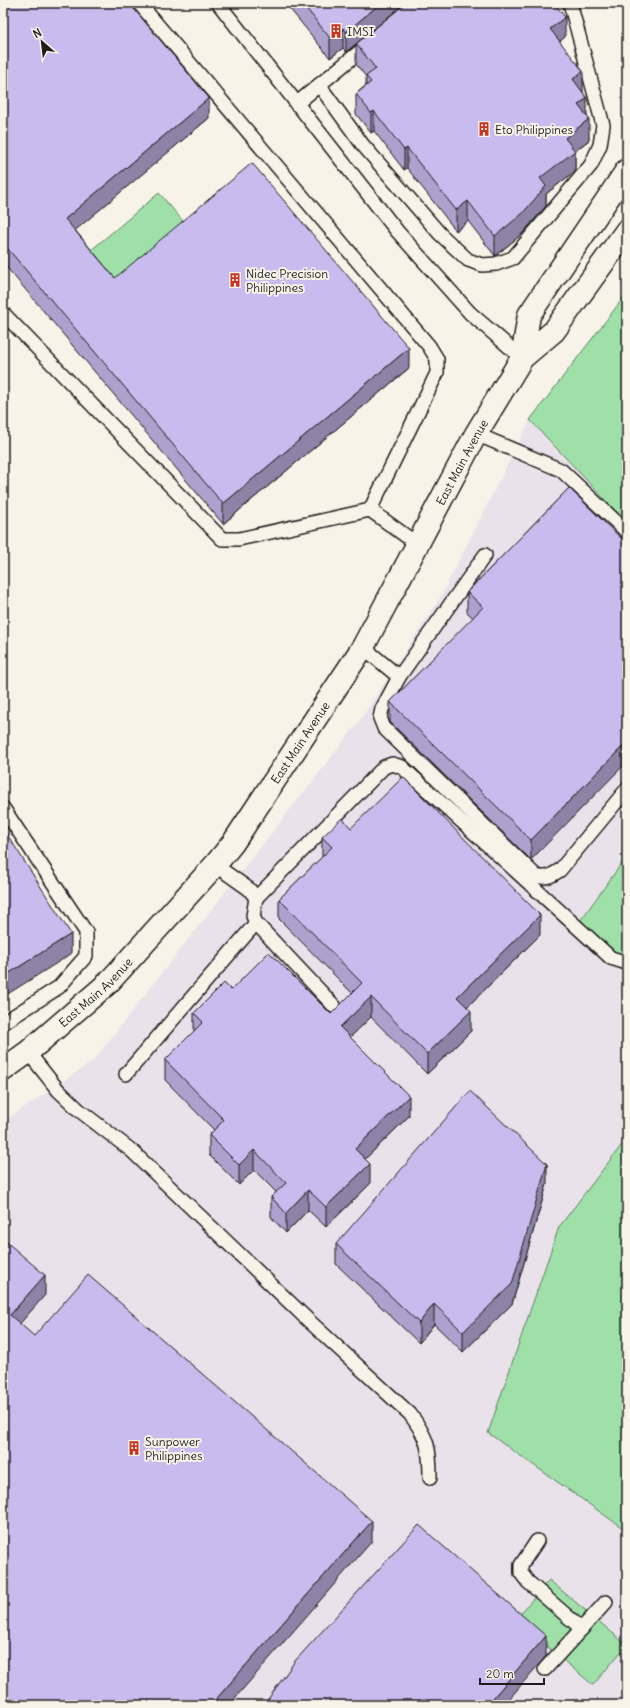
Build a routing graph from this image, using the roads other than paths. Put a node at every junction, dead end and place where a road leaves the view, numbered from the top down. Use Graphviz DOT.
graph roads {
  1 [pos="139,3"];
  2 [pos="218,3"];
  3 [pos="570,3"];
  4 [pos="376,38"];
  5 [pos="319,85"];
  6 [pos="296,104"];
  7 [pos="627,170"];
  8 [pos="627,230"];
  9 [pos="3,313"];
  10 [pos="522,358"];
  11 [pos="476,434"];
  12 [pos="370,510"];
  13 [pos="627,532"];
  14 [pos="417,544"];
  15 [pos="485,555"];
  16 [pos="363,647"];
  17 [pos="399,678"];
  18 [pos="627,789"];
  19 [pos="3,808"];
  20 [pos="216,865"];
  21 [pos="256,898"];
  22 [pos="256,923"];
  23 [pos="627,964"];
  24 [pos="335,1007"];
  25 [pos="3,1024"];
  26 [pos="28,1052"];
  27 [pos="3,1070"];
  28 [pos="126,1074"];
  29 [pos="430,1478"];
  30 [pos="537,1541"];
  31 [pos="606,1602"];
  32 [pos="582,1629"];
  33 [pos="545,1669"];
  1 -- 12 [label="lane"];
  2 -- 6 [label="lane"];
  3 -- 5 [label="lane"];
  4 -- 5 [label="lane"];
  5 -- 6 [label="lane"];
  6 -- 10 [label="lane"];
  7 -- 10 [label="street, East Main Avenue"];
  8 -- 10 [label="street, East Main Avenue"];
  9 -- 12 [label="lane"];
  10 -- 11 [label="street, East Main Avenue"];
  11 -- 13 [label="lane"];
  11 -- 14 [label="street, East Main Avenue"];
  12 -- 14 [label="lane"];
  14 -- 16 [label="street, East Main Avenue"];
  15 -- 17 [label="lane"];
  16 -- 17 [label="lane"];
  16 -- 20 [label="street, East Main Avenue"];
  17 -- 18 [label="lane"];
  19 -- 25 [label="lane"];
  20 -- 21 [label="lane"];
  20 -- 26 [label="street, East Main Avenue"];
  21 -- 22 [label="lane"];
  21 -- 23 [label="lane"];
  22 -- 24 [label="lane"];
  22 -- 28 [label="lane"];
  26 -- 27 [label="street, East Main Avenue"];
  26 -- 29 [label="lane"];
  30 -- 32 [label="lane"];
  31 -- 32 [label="lane"];
  32 -- 33 [label="lane"];
}
